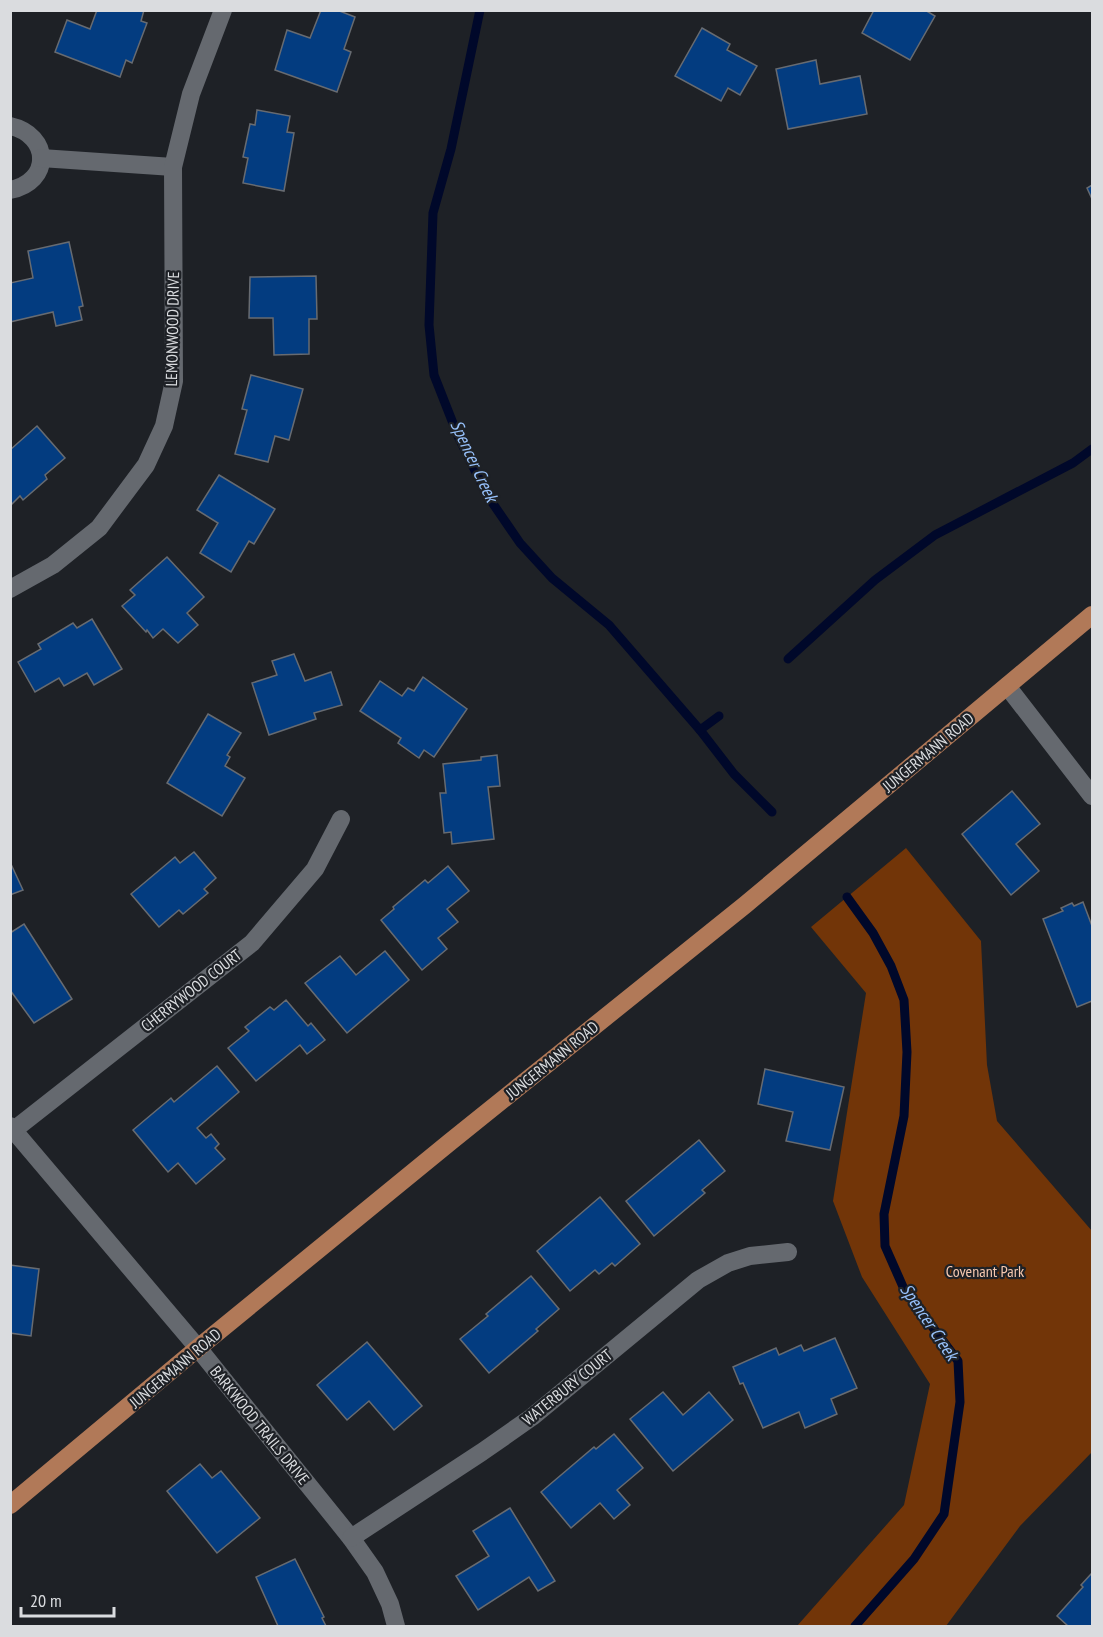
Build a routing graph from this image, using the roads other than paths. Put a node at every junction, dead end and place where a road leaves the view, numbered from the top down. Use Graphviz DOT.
graph roads {
  1 [pos="223,10"];
  2 [pos="10,126"];
  3 [pos="41,158"];
  4 [pos="173,167"];
  5 [pos="10,189"];
  6 [pos="10,589"];
  7 [pos="1092,615"];
  8 [pos="1006,686"];
  9 [pos="1092,796"];
  10 [pos="340,819"];
  11 [pos="12,1130"];
  12 [pos="788,1252"];
  13 [pos="198,1348"];
  14 [pos="10,1505"];
  15 [pos="351,1538"];
  16 [pos="396,1626"];
  1 -- 4 [label="street, LEMONWOOD DRIVE"];
  2 -- 3 [label="street"];
  3 -- 4 [label="street"];
  3 -- 5 [label="street"];
  4 -- 6 [label="street, LEMONWOOD DRIVE"];
  7 -- 8 [label="main road, JUNGERMANN ROAD"];
  8 -- 9 [label="street"];
  8 -- 13 [label="main road, JUNGERMANN ROAD"];
  10 -- 11 [label="street, CHERRYWOOD COURT"];
  11 -- 13 [label="street, BARKWOOD TRAILS DRIVE"];
  12 -- 15 [label="street, WATERBURY COURT"];
  13 -- 14 [label="main road, JUNGERMANN ROAD"];
  13 -- 15 [label="street, BARKWOOD TRAILS DRIVE"];
  15 -- 16 [label="street, BARKWOOD TRAILS DRIVE"];
}
